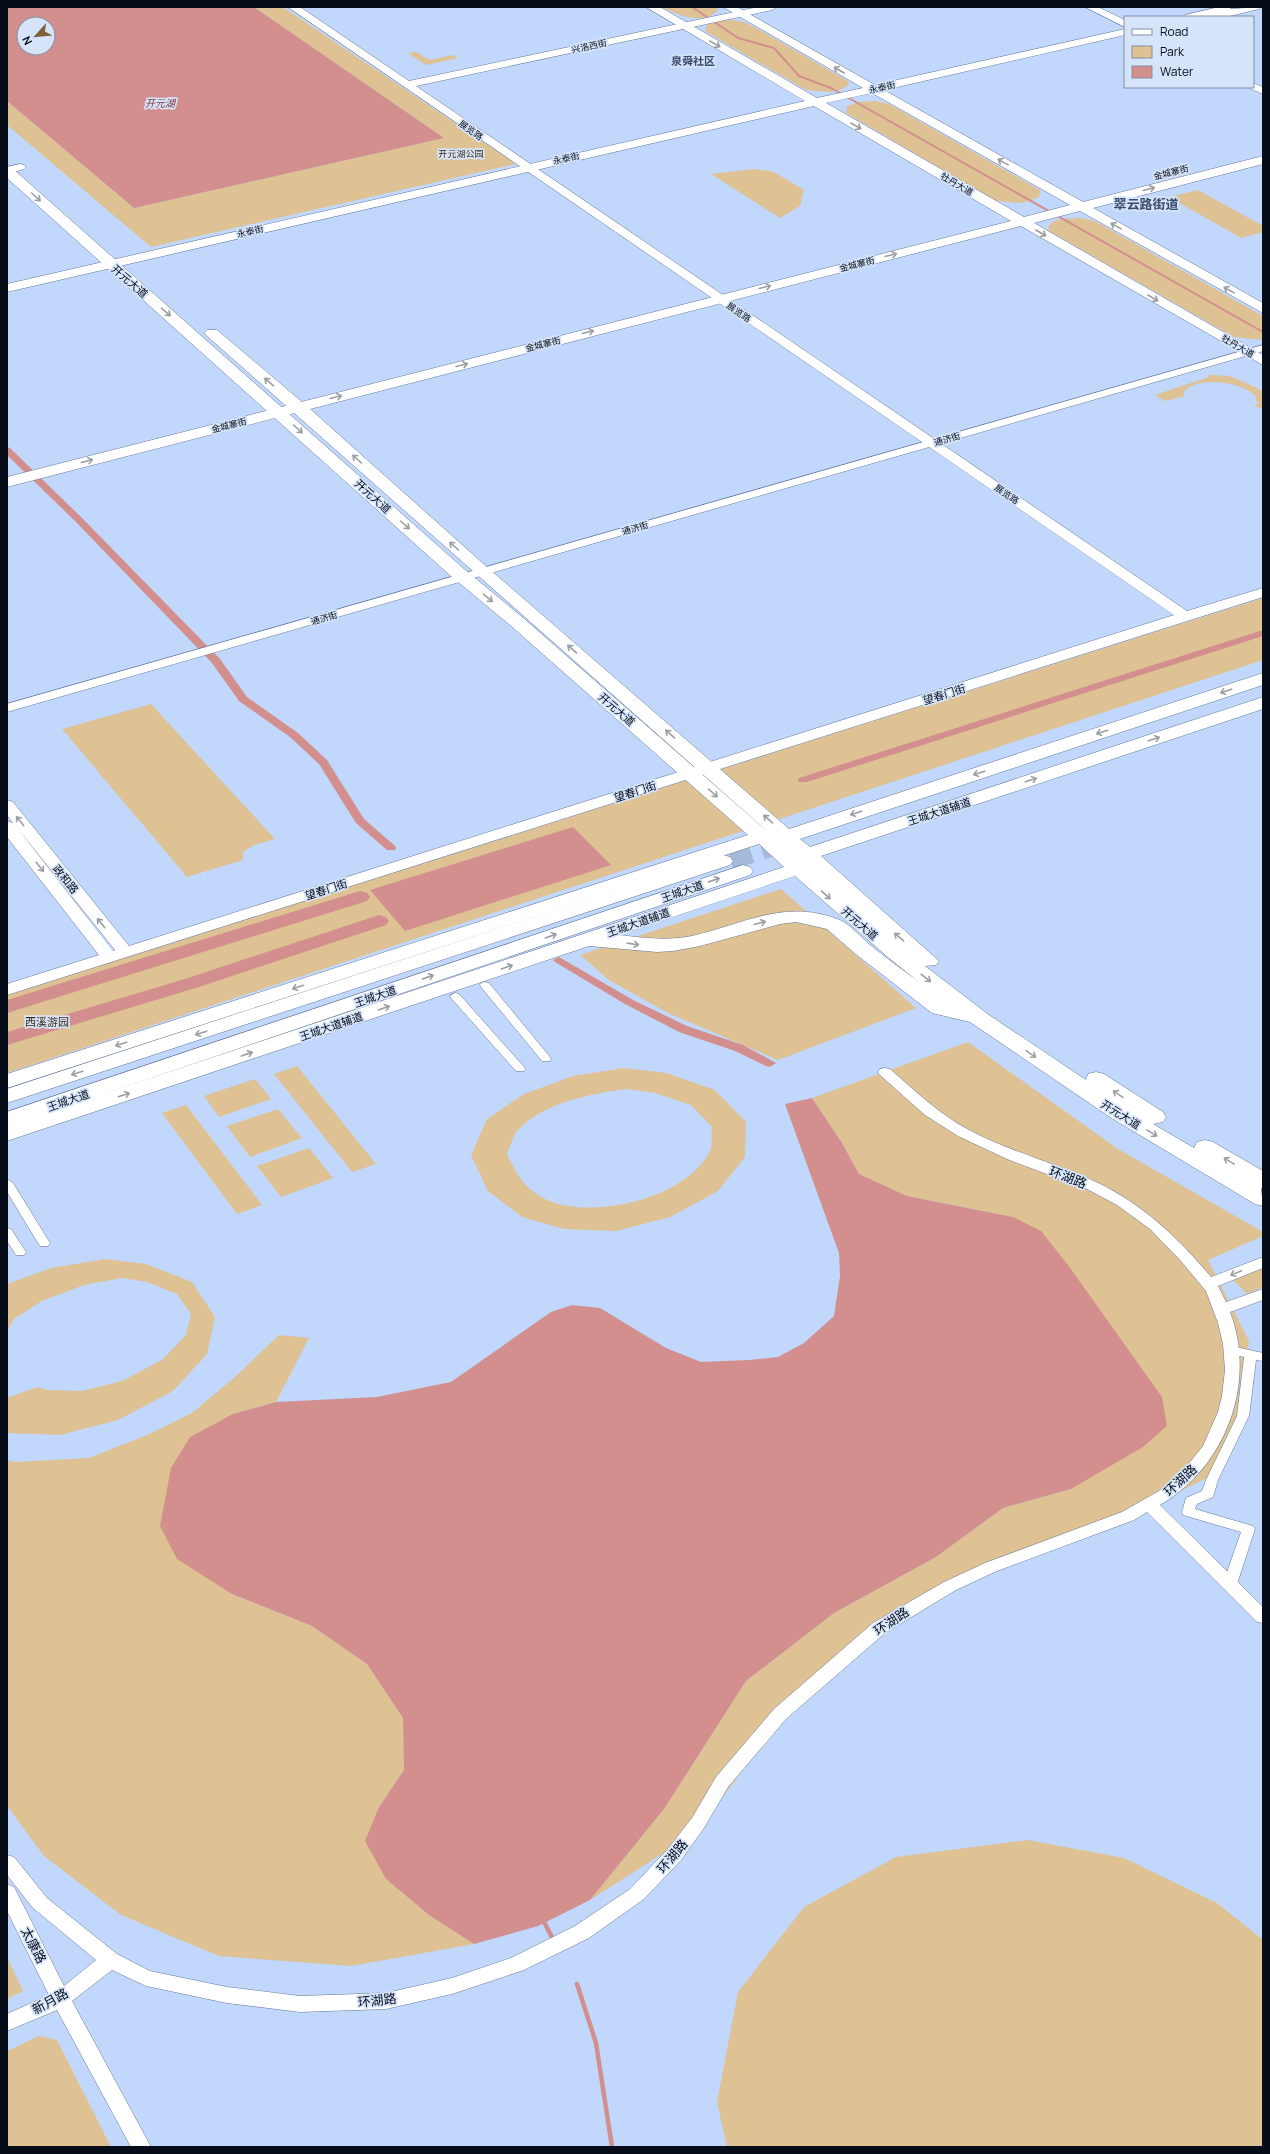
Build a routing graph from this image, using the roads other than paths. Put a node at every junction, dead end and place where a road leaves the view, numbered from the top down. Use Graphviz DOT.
graph roads {
  1 [pos="293,7"];
  2 [pos="302,7"];
  3 [pos="652,7"];
  4 [pos="762,7"];
  5 [pos="772,7"];
  6 [pos="1090,7"];
  7 [pos="1097,7"];
  8 [pos="1233,7"];
  9 [pos="1255,7"];
  10 [pos="736,11"];
  11 [pos="1193,16"];
  12 [pos="1215,16"];
  13 [pos="1124,20"];
  14 [pos="1124,24"];
  15 [pos="683,25"];
  16 [pos="1124,32"];
  17 [pos="1124,37"];
  18 [pos="409,83"];
  19 [pos="1254,84"];
  20 [pos="1254,86"];
  21 [pos="1263,88"];
  22 [pos="1263,91"];
  23 [pos="869,93"];
  24 [pos="824,103"];
  25 [pos="1263,149"];
  26 [pos="7,156"];
  27 [pos="1263,160"];
  28 [pos="11,169"];
  29 [pos="533,169"];
  30 [pos="1069,204"];
  31 [pos="1007,213"];
  32 [pos="1022,216"];
  33 [pos="121,264"];
  34 [pos="7,288"];
  35 [pos="7,292"];
  36 [pos="717,293"];
  37 [pos="180,305"];
  38 [pos="1263,309"];
  39 [pos="204,326"];
  40 [pos="1263,344"];
  41 [pos="1263,348"];
  42 [pos="1245,351"];
  43 [pos="1263,361"];
  44 [pos="293,402"];
  45 [pos="274,407"];
  46 [pos="933,440"];
  47 [pos="15,471"];
  48 [pos="7,482"];
  49 [pos="470,572"];
  50 [pos="1263,586"];
  51 [pos="1263,592"];
  52 [pos="1188,613"];
  53 [pos="173,659"];
  54 [pos="1263,679"];
  55 [pos="7,702"];
  56 [pos="1263,703"];
  57 [pos="7,708"];
  58 [pos="697,768"];
  59 [pos="7,805"];
  60 [pos="7,826"];
  61 [pos="788,836"];
  62 [pos="761,837"];
  63 [pos="802,862"];
  64 [pos="580,942"];
  65 [pos="116,953"];
  66 [pos="7,983"];
  67 [pos="485,985"];
  68 [pos="7,990"];
  69 [pos="455,996"];
  70 [pos="981,1020"];
  71 [pos="172,1028"];
  72 [pos="135,1054"];
  73 [pos="546,1059"];
  74 [pos="202,1069"];
  75 [pos="520,1069"];
  76 [pos="885,1072"];
  77 [pos="147,1073"];
  78 [pos="7,1081"];
  79 [pos="7,1096"];
  80 [pos="7,1120"];
  81 [pos="7,1134"];
  82 [pos="1263,1181"];
  83 [pos="7,1183"];
  84 [pos="1263,1199"];
  85 [pos="7,1232"];
  86 [pos="44,1242"];
  87 [pos="20,1252"];
  88 [pos="1263,1262"];
  89 [pos="1208,1284"];
  90 [pos="1263,1294"];
  91 [pos="1221,1310"];
  92 [pos="1231,1350"];
  93 [pos="1257,1355"];
  94 [pos="1150,1505"];
  95 [pos="1230,1584"];
  96 [pos="1263,1617"];
  97 [pos="7,1862"];
  98 [pos="7,1892"];
  99 [pos="110,1960"];
  100 [pos="61,1999"];
  101 [pos="7,2023"];
  102 [pos="141,2147"];
  1 -- 18 [label="street, 展览路"];
  2 -- 18 [label="street, 展览路"];
  3 -- 15 [label="main road, 牡丹大道"];
  4 -- 10 [label="street, 兴洛西街"];
  5 -- 10 [label="street, 兴洛西街"];
  6 -- 14 [label="street"];
  7 -- 13 [label="street"];
  8 -- 11 [label="main road"];
  9 -- 12 [label="main road"];
  10 -- 15 [label="street, 兴洛西街"];
  23 -- 10 [label="main road, one-way"];
  15 -- 18 [label="street, 兴洛西街"];
  15 -- 24 [label="main road, 牡丹大道, one-way"];
  16 -- 23 [label="main road, 永泰街"];
  17 -- 23 [label="main road, 永泰街"];
  18 -- 29 [label="street, 展览路"];
  19 -- 21 [label="street"];
  20 -- 22 [label="street"];
  23 -- 24 [label="main road, 永泰街"];
  30 -- 23 [label="main road, one-way"];
  24 -- 29 [label="main road, 永泰街"];
  24 -- 31 [label="main road, 牡丹大道, one-way"];
  25 -- 30 [label="main road, 金城寨街"];
  26 -- 28 [label="main road, 开元大道"];
  30 -- 27 [label="main road, 金城寨街, one-way"];
  28 -- 33 [label="main road, 开元大道"];
  29 -- 33 [label="main road, 永泰街"];
  29 -- 36 [label="street, 展览路"];
  30 -- 32 [label="main road"];
  30 -- 32 [label="main road, 金城寨街"];
  38 -- 30 [label="main road, one-way"];
  31 -- 32 [label="main road, 金城寨街"];
  31 -- 36 [label="main road, 金城寨街"];
  36 -- 32 [label="main road, 金城寨街, one-way"];
  32 -- 42 [label="main road, 牡丹大道, one-way"];
  33 -- 34 [label="main road, 永泰街"];
  33 -- 35 [label="main road, 永泰街"];
  33 -- 37 [label="main road, 开元大道"];
  33 -- 45 [label="main road, 开元大道, one-way"];
  36 -- 44 [label="main road, 金城寨街"];
  36 -- 46 [label="street, 展览路"];
  44 -- 39 [label="main road, 开元大道, one-way"];
  40 -- 42 [label="street, 通济街"];
  41 -- 42 [label="street, 通济街"];
  42 -- 43 [label="main road, 牡丹大道"];
  42 -- 46 [label="street, 通济街"];
  44 -- 45 [label="main road, 金城寨街"];
  49 -- 44 [label="main road, 开元大道, one-way"];
  45 -- 47 [label="main road, 金城寨街"];
  45 -- 49 [label="main road, 开元大道, one-way"];
  46 -- 49 [label="street, 通济街"];
  46 -- 52 [label="street, 展览路"];
  47 -- 48 [label="main road"];
  49 -- 53 [label="street, 通济街"];
  49 -- 58 [label="main road, 开元大道"];
  50 -- 52 [label="street, 望春门街"];
  51 -- 52 [label="street, 望春门街"];
  52 -- 58 [label="street, 望春门街"];
  53 -- 55 [label="street, 通济街"];
  53 -- 57 [label="street, 通济街"];
  54 -- 61 [label="main road, one-way"];
  63 -- 56 [label="main road, 王城大道辅道, one-way"];
  61 -- 58 [label="main road, 开元大道, one-way"];
  58 -- 62 [label="main road, 开元大道, one-way"];
  58 -- 65 [label="street, 望春门街"];
  65 -- 59 [label="street, 政和路, one-way"];
  60 -- 65 [label="street, 政和路, one-way"];
  61 -- 62 [label="main road"];
  61 -- 63 [label="main road, 开元大道"];
  62 -- 63 [label="main road, 开元大道"];
  62 -- 71 [label="main road, one-way"];
  63 -- 64 [label="main road, 王城大道辅道"];
  63 -- 70 [label="main road, 开元大道, one-way"];
  82 -- 63 [label="main road, 开元大道, one-way"];
  64 -- 70 [label="main road, one-way"];
  74 -- 64 [label="main road, 王城大道辅道, one-way"];
  65 -- 66 [label="street, 望春门街"];
  65 -- 68 [label="street, 望春门街"];
  67 -- 73 [label="street"];
  69 -- 75 [label="street"];
  70 -- 84 [label="main road, 开元大道, one-way"];
  71 -- 72 [label="main road"];
  71 -- 78 [label="main road, one-way"];
  77 -- 72 [label="main road, 王城大道, one-way"];
  72 -- 79 [label="main road, 王城大道, one-way"];
  74 -- 77 [label="main road"];
  81 -- 74 [label="main road, 王城大道辅道, one-way"];
  76 -- 89 [label="street, 环湖路"];
  77 -- 80 [label="main road, 王城大道"];
  83 -- 86 [label="street"];
  85 -- 87 [label="street"];
  88 -- 89 [label="street, one-way"];
  89 -- 91 [label="street, 环湖路"];
  90 -- 91 [label="street"];
  91 -- 92 [label="street, 环湖路"];
  92 -- 93 [label="street"];
  92 -- 94 [label="street, 环湖路"];
  93 -- 95 [label="street"];
  94 -- 95 [label="street"];
  94 -- 99 [label="street, 环湖路"];
  95 -- 96 [label="street"];
  97 -- 99 [label="street, 环湖路"];
  98 -- 100 [label="street, 太康路"];
  99 -- 100 [label="street, 新月路"];
  100 -- 101 [label="street, 新月路"];
  100 -- 102 [label="street, 太康路"];
}
